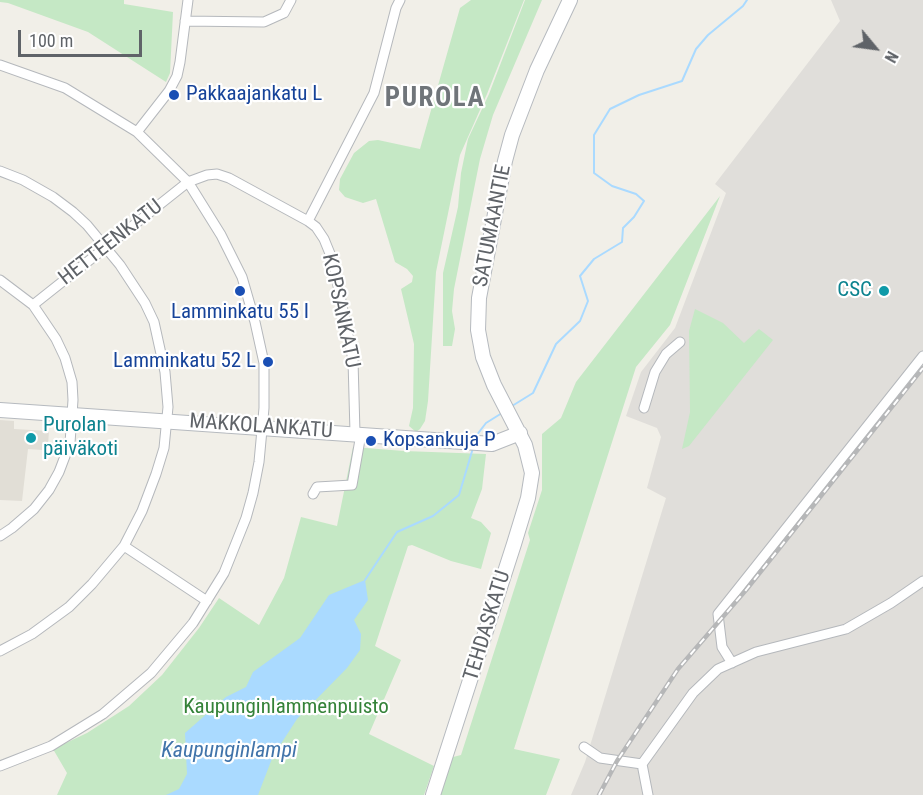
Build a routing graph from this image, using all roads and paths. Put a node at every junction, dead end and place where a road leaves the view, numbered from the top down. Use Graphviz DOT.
graph roads {
  1 [pos="188,0"];
  2 [pos="291,0"];
  3 [pos="400,0"];
  4 [pos="570,0"];
  5 [pos="185,21"];
  6 [pos="0,65"];
  7 [pos="136,132"];
  8 [pos="0,171"];
  9 [pos="188,182"];
  10 [pos="308,221"];
  11 [pos="106,247"];
  12 [pos="0,280"];
  13 [pos="33,304"];
  14 [pos="680,342"];
  15 [pos="923,356"];
  16 [pos="644,408"];
  17 [pos="0,410"];
  18 [pos="73,415"];
  19 [pos="168,421"];
  20 [pos="262,427"];
  21 [pos="520,433"];
  22 [pos="358,434"];
  23 [pos="528,454"];
  24 [pos="313,494"];
  25 [pos="0,536"];
  26 [pos="124,546"];
  27 [pos="923,581"];
  28 [pos="207,601"];
  29 [pos="0,651"];
  30 [pos="732,663"];
  31 [pos="584,747"];
  32 [pos="642,764"];
  33 [pos="0,766"];
  34 [pos="433,795"];
  35 [pos="648,795"];
  1 -- 5 [label="street"];
  2 -- 5 [label="street"];
  3 -- 10 [label="street"];
  4 -- 21 [label="street, SATUMAANTIE"];
  5 -- 7 [label="street"];
  6 -- 7 [label="street"];
  7 -- 9 [label="street"];
  8 -- 11 [label="street"];
  9 -- 10 [label="street, KOPSANKATU"];
  9 -- 11 [label="street, HETTEENKATU"];
  9 -- 20 [label="street"];
  10 -- 22 [label="street, KOPSANKATU"];
  11 -- 13 [label="street, HETTEENKATU"];
  11 -- 19 [label="street"];
  12 -- 13 [label="street"];
  13 -- 18 [label="street"];
  14 -- 16 [label="street"];
  15 -- 30 [label="street"];
  17 -- 18 [label="street, MAKKOLANKATU"];
  18 -- 19 [label="street, MAKKOLANKATU"];
  18 -- 25 [label="street"];
  19 -- 20 [label="street, MAKKOLANKATU"];
  19 -- 26 [label="street"];
  20 -- 22 [label="street, MAKKOLANKATU"];
  20 -- 28 [label="street"];
  21 -- 22 [label="street, MAKKOLANKATU"];
  21 -- 23 [label="street, SATUMAANTIE"];
  22 -- 24 [label="street, KOPSANKATU"];
  23 -- 34 [label="street, TEHDASKATU"];
  26 -- 28 [label="street"];
  26 -- 29 [label="street"];
  27 -- 30 [label="street"];
  28 -- 33 [label="street"];
  30 -- 32 [label="street"];
  31 -- 32 [label="street"];
  32 -- 35 [label="street"];
}
